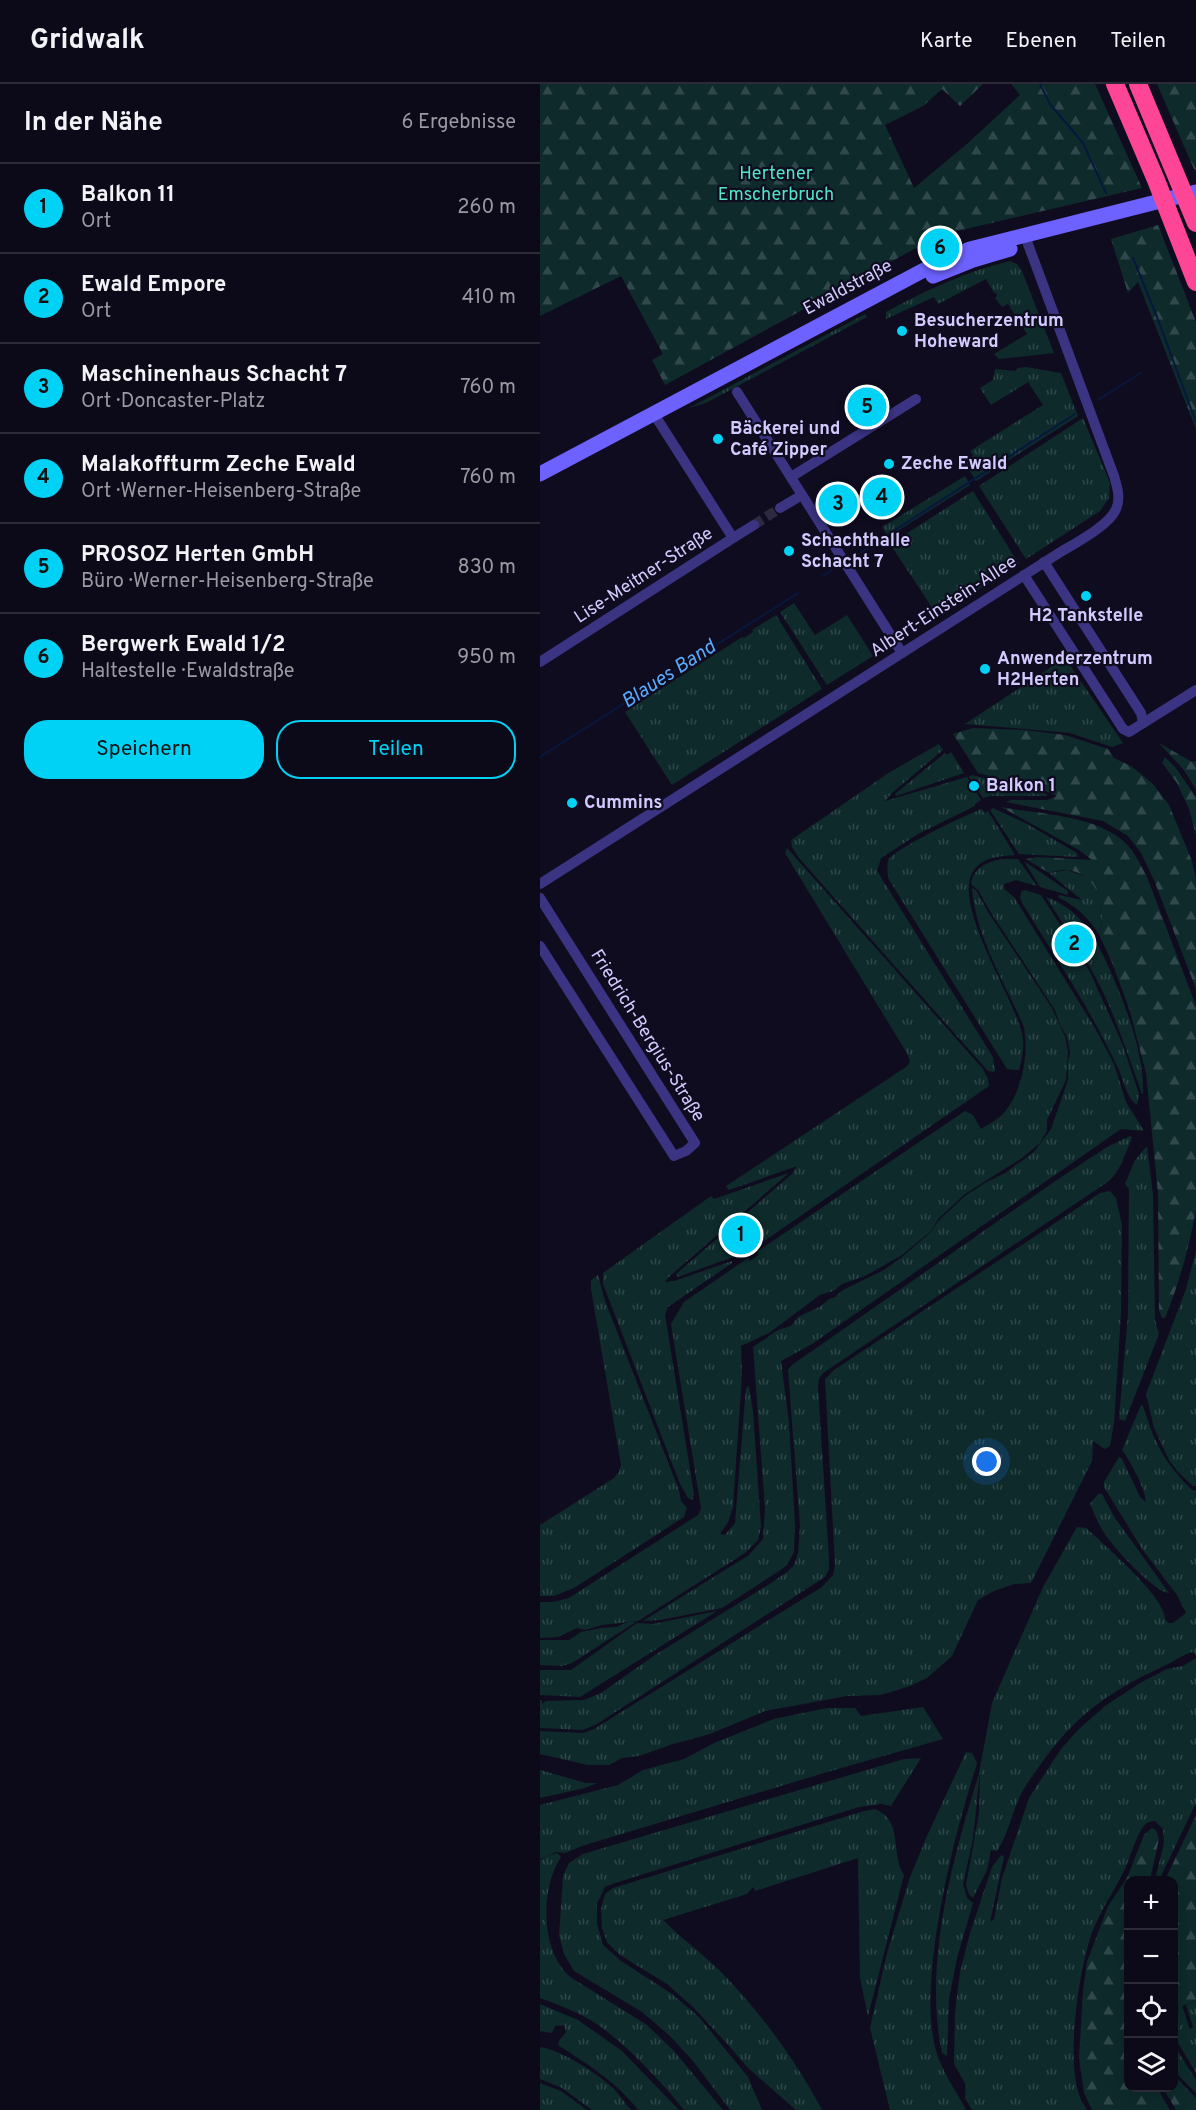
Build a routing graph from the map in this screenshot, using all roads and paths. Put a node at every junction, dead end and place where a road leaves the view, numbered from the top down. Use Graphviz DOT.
graph roads {
  1 [pos="1115,84"];
  2 [pos="1138,84"];
  3 [pos="1196,192"];
  4 [pos="1196,202"];
  5 [pos="1196,223"];
  6 [pos="1026,240"];
  7 [pos="1196,282"];
  8 [pos="737,392"];
  9 [pos="916,399"];
  10 [pos="656,418"];
  11 [pos="540,474"];
  12 [pos="791,477"];
  13 [pos="540,484"];
  14 [pos="802,495"];
  15 [pos="780,508"];
  16 [pos="754,525"];
  17 [pos="733,538"];
  18 [pos="1044,562"];
  19 [pos="1024,575"];
  20 [pos="902,653"];
  21 [pos="540,662"];
  22 [pos="1196,690"];
  23 [pos="1143,723"];
  24 [pos="540,884"];
  25 [pos="540,898"];
  26 [pos="540,946"];
  1 -- 7 [label="highway"];
  2 -- 5 [label="highway"];
  3 -- 6 [label="main road, Ewaldstraße"];
  4 -- 6 [label="main road, Ewaldstraße"];
  6 -- 10 [label="main road, Ewaldstraße"];
  6 -- 18 [label="street, Albert-Einstein-Allee"];
  8 -- 12 [label="street"];
  9 -- 12 [label="street"];
  10 -- 11 [label="main road, Ewaldstraße"];
  10 -- 13 [label="main road, Ewaldstraße"];
  10 -- 17 [label="street, Lise-Meitner-Straße"];
  12 -- 14 [label="street"];
  14 -- 15 [label="street"];
  14 -- 20 [label="street"];
  16 -- 17 [label="street"];
  17 -- 21 [label="street, Lise-Meitner-Straße"];
  18 -- 19 [label="street, Albert-Einstein-Allee"];
  18 -- 23 [label="street"];
  19 -- 20 [label="street, Albert-Einstein-Allee"];
  19 -- 23 [label="street"];
  20 -- 24 [label="street, Albert-Einstein-Allee"];
  22 -- 23 [label="street"];
  25 -- 26 [label="street, Friedrich-Bergius-Straße"];
}
